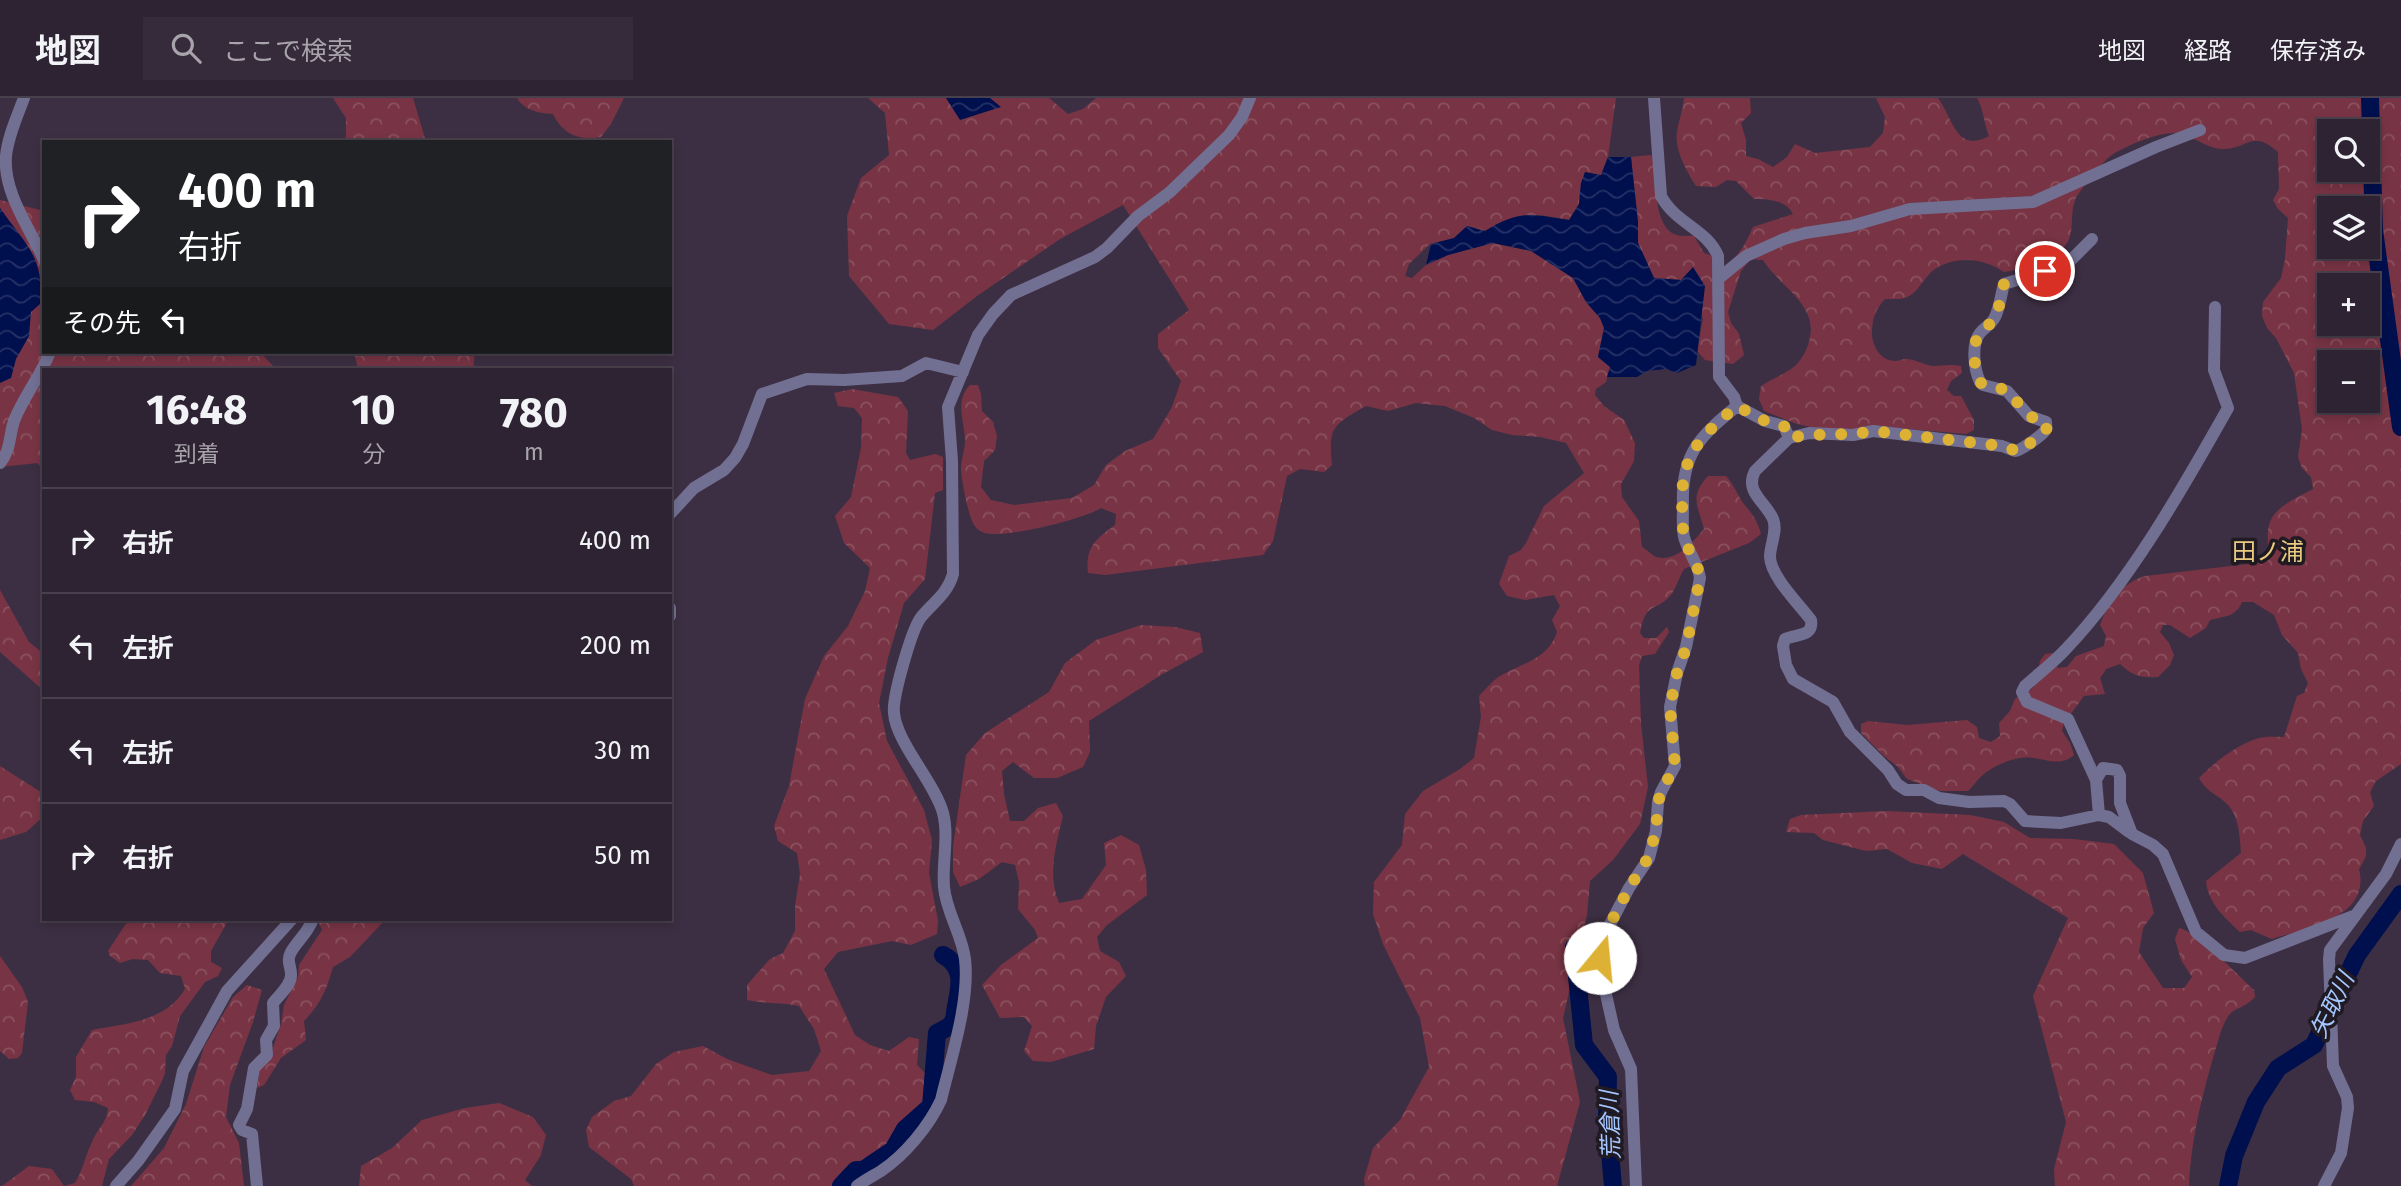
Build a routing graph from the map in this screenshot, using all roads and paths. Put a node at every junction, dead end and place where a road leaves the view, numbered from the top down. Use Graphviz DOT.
graph roads {
  1 [pos="24,98"];
  2 [pos="1251,98"];
  3 [pos="1654,98"];
  4 [pos="2200,130"];
  5 [pos="2092,239"];
  6 [pos="42,256"];
  7 [pos="1718,279"];
  8 [pos="2215,307"];
  9 [pos="42,372"];
  10 [pos="963,372"];
  11 [pos="1737,406"];
  12 [pos="1789,438"];
  13 [pos="0,463"];
  14 [pos="672,512"];
  15 [pos="2096,780"];
  16 [pos="2099,815"];
  17 [pos="2132,834"];
  18 [pos="2401,844"];
  19 [pos="2353,916"];
  20 [pos="290,921"];
  21 [pos="312,921"];
  22 [pos="116,1186"];
  23 [pos="257,1186"];
  24 [pos="858,1186"];
  25 [pos="1636,1186"];
  26 [pos="2324,1186"];
  1 -- 6 [label="street"];
  2 -- 10 [label="street"];
  3 -- 7 [label="street"];
  4 -- 7 [label="street"];
  5 -- 12 [label="street"];
  7 -- 11 [label="street"];
  8 -- 15 [label="street"];
  9 -- 13 [label="street"];
  10 -- 14 [label="street"];
  10 -- 24 [label="street"];
  11 -- 12 [label="street"];
  11 -- 25 [label="street"];
  12 -- 16 [label="street"];
  15 -- 16 [label="street"];
  15 -- 17 [label="street"];
  16 -- 17 [label="street"];
  17 -- 19 [label="street"];
  18 -- 19 [label="street"];
  19 -- 26 [label="street"];
  20 -- 22 [label="street"];
  21 -- 23 [label="street"];
}
